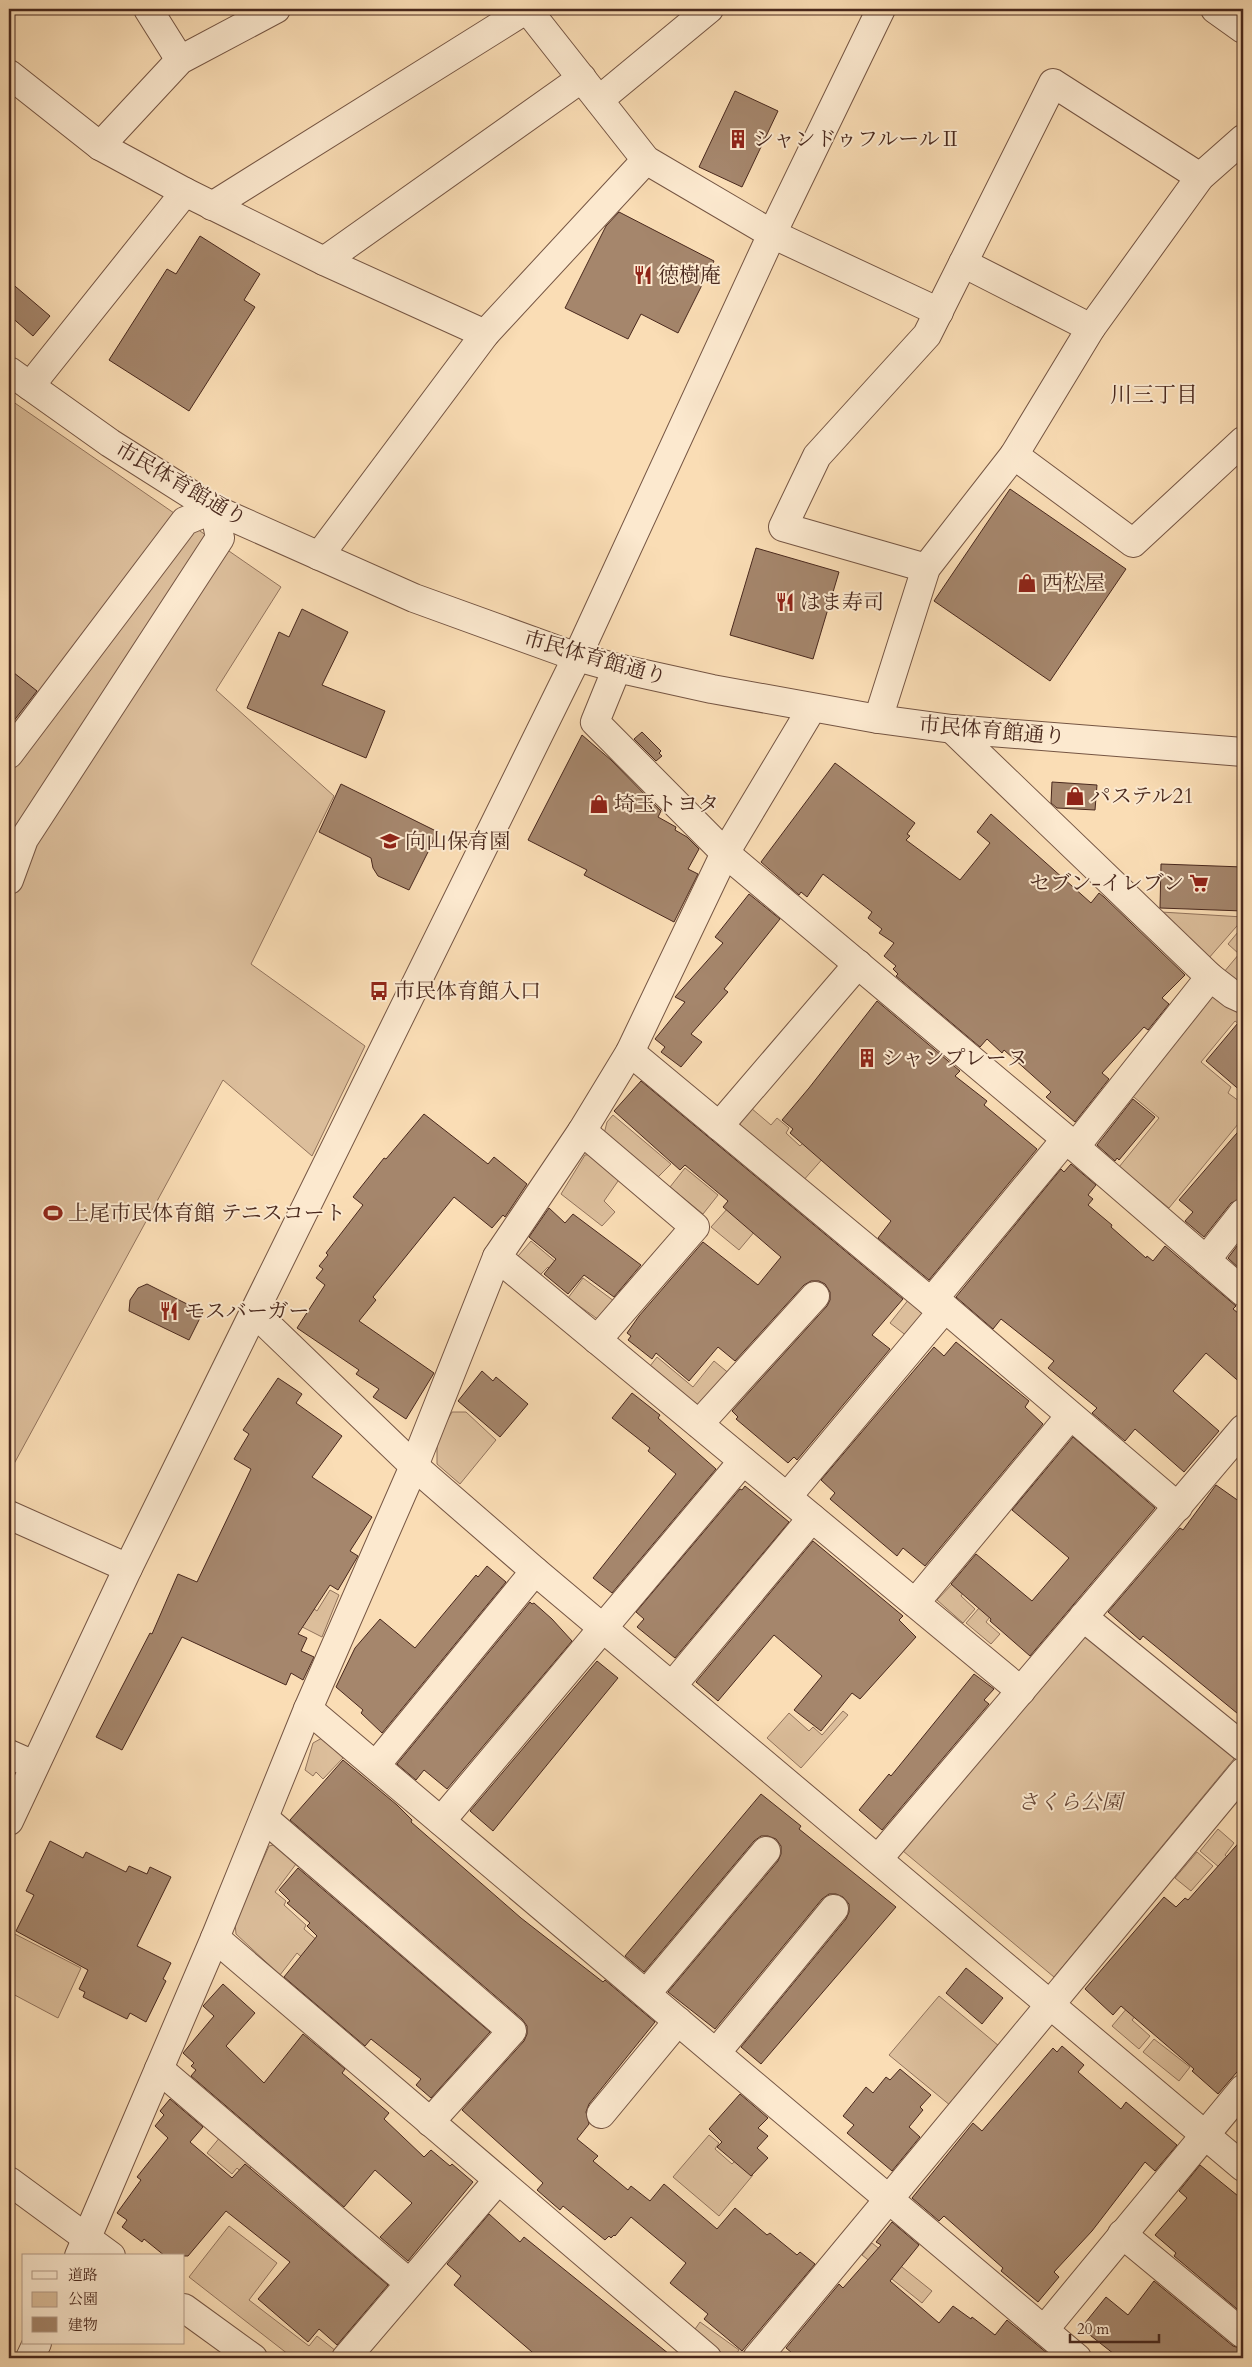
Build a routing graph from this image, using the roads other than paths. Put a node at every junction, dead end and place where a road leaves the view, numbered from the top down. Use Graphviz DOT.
graph roads {
  1 [pos="148,9"];
  2 [pos="276,9"];
  3 [pos="709,9"];
  4 [pos="881,9"];
  5 [pos="1215,9"];
  6 [pos="1243,29"];
  7 [pos="180,60"];
  8 [pos="9,74"];
  9 [pos="582,78"];
  10 [pos="599,100"];
  11 [pos="1243,139"];
  12 [pos="100,146"];
  13 [pos="646,160"];
  14 [pos="1200,177"];
  15 [pos="185,192"];
  16 [pos="212,206"];
  17 [pos="772,234"];
  18 [pos="324,261"];
  19 [pos="963,264"];
  20 [pos="939,312"];
  21 [pos="1091,328"];
  22 [pos="485,334"];
  23 [pos="19,378"];
  24 [pos="1243,441"];
  25 [pos="1014,455"];
  26 [pos="214,508"];
  27 [pos="319,556"];
  28 [pos="926,568"];
  29 [pos="577,657"];
  30 [pos="617,668"];
  31 [pos="812,708"];
  32 [pos="878,719"];
  33 [pos="952,729"];
  34 [pos="1243,752"];
  35 [pos="9,754"];
  36 [pos="725,853"];
  37 [pos="9,880"];
  38 [pos="858,964"];
  39 [pos="1210,977"];
  40 [pos="1243,999"];
  41 [pos="630,1052"];
  42 [pos="719,1126"];
  43 [pos="582,1131"];
  44 [pos="1070,1143"];
  45 [pos="1243,1213"];
  46 [pos="497,1257"];
  47 [pos="1206,1260"];
  48 [pos="1243,1292"];
  49 [pos="814,1296"];
  50 [pos="938,1305"];
  51 [pos="254,1312"];
  52 [pos="597,1340"];
  53 [pos="1070,1416"];
  54 [pos="699,1424"];
  55 [pos="1243,1429"];
  56 [pos="743,1461"];
  57 [pos="414,1466"];
  58 [pos="787,1497"];
  59 [pos="1178,1507"];
  60 [pos="9,1515"];
  61 [pos="812,1518"];
  62 [pos="128,1568"];
  63 [pos="535,1570"];
  64 [pos="915,1602"];
  65 [pos="1083,1617"];
  66 [pos="604,1628"];
  67 [pos="672,1686"];
  68 [pos="1021,1692"];
  69 [pos="308,1708"];
  70 [pos="1243,1747"];
  71 [pos="9,1754"];
  72 [pos="376,1764"];
  73 [pos="34,1765"];
  74 [pos="1243,1772"];
  75 [pos="264,1818"];
  76 [pos="9,1821"];
  77 [pos="441,1821"];
  78 [pos="766,1851"];
  79 [pos="878,1859"];
  80 [pos="834,1909"];
  81 [pos="215,1938"];
  82 [pos="646,1994"];
  83 [pos="1049,2004"];
  84 [pos="678,2021"];
  85 [pos="716,2052"];
  86 [pos="159,2069"];
  87 [pos="1243,2089"];
  88 [pos="601,2114"];
  89 [pos="430,2122"];
  90 [pos="1205,2134"];
  91 [pos="1243,2167"];
  92 [pos="9,2180"];
  93 [pos="498,2180"];
  94 [pos="890,2199"];
  95 [pos="1122,2234"];
  96 [pos="83,2247"];
  97 [pos="105,2254"];
  98 [pos="409,2283"];
  99 [pos="185,2309"];
  100 [pos="1044,2330"];
  101 [pos="1243,2334"];
  102 [pos="37,2344"];
  103 [pos="30,2358"];
  104 [pos="253,2358"];
  105 [pos="346,2358"];
  106 [pos="707,2358"];
  107 [pos="757,2358"];
  108 [pos="1077,2358"];
  1 -- 7 [label="street"];
  2 -- 7 [label="street"];
  3 -- 10 [label="street"];
  4 -- 17 [label="street"];
  5 -- 6 [label="street"];
  7 -- 12 [label="street"];
  8 -- 12 [label="street"];
  9 -- 10 [label="street"];
  9 -- 16 [label="street"];
  9 -- 18 [label="street"];
  10 -- 13 [label="street"];
  11 -- 14 [label="street"];
  12 -- 15 [label="street"];
  13 -- 17 [label="street"];
  13 -- 22 [label="street"];
  14 -- 19 [label="street"];
  14 -- 21 [label="street"];
  15 -- 16 [label="street"];
  15 -- 23 [label="street"];
  16 -- 18 [label="street"];
  17 -- 20 [label="street"];
  17 -- 29 [label="street"];
  18 -- 22 [label="street"];
  19 -- 20 [label="street"];
  19 -- 21 [label="street"];
  20 -- 28 [label="street"];
  21 -- 25 [label="street"];
  22 -- 27 [label="street"];
  23 -- 26 [label="street, 市民体育館通り"];
  24 -- 25 [label="street"];
  25 -- 28 [label="street"];
  26 -- 27 [label="street, 市民体育館通り"];
  26 -- 35 [label="street"];
  26 -- 37 [label="street"];
  27 -- 29 [label="street, 市民体育館通り"];
  28 -- 32 [label="street"];
  29 -- 30 [label="street, 市民体育館通り"];
  29 -- 51 [label="street"];
  30 -- 31 [label="street, 市民体育館通り"];
  30 -- 36 [label="street"];
  31 -- 32 [label="street, 市民体育館通り"];
  31 -- 36 [label="street"];
  32 -- 33 [label="street, 市民体育館通り"];
  33 -- 34 [label="street, 市民体育館通り"];
  33 -- 39 [label="street"];
  36 -- 38 [label="street"];
  36 -- 41 [label="street"];
  38 -- 42 [label="street"];
  38 -- 44 [label="street"];
  39 -- 40 [label="street"];
  39 -- 44 [label="street"];
  41 -- 42 [label="street"];
  41 -- 43 [label="street"];
  42 -- 50 [label="street"];
  43 -- 46 [label="street"];
  43 -- 52 [label="street"];
  44 -- 47 [label="street"];
  44 -- 50 [label="street"];
  45 -- 47 [label="street"];
  46 -- 52 [label="street"];
  46 -- 57 [label="street"];
  47 -- 48 [label="street"];
  49 -- 54 [label="street"];
  50 -- 53 [label="street"];
  50 -- 58 [label="street"];
  51 -- 57 [label="street"];
  51 -- 62 [label="street"];
  52 -- 54 [label="street"];
  53 -- 59 [label="street"];
  53 -- 64 [label="street"];
  54 -- 56 [label="street"];
  55 -- 59 [label="street"];
  56 -- 58 [label="street"];
  56 -- 66 [label="street"];
  57 -- 63 [label="street"];
  57 -- 69 [label="street"];
  58 -- 61 [label="street"];
  59 -- 65 [label="street"];
  60 -- 62 [label="street"];
  61 -- 64 [label="street"];
  61 -- 67 [label="street"];
  62 -- 73 [label="street"];
  63 -- 66 [label="street"];
  63 -- 72 [label="street"];
  64 -- 68 [label="street"];
  65 -- 68 [label="street"];
  65 -- 70 [label="street"];
  66 -- 67 [label="street"];
  66 -- 77 [label="street"];
  67 -- 79 [label="street"];
  68 -- 79 [label="street"];
  69 -- 72 [label="street"];
  69 -- 75 [label="street"];
  71 -- 73 [label="street"];
  72 -- 77 [label="street"];
  73 -- 76 [label="street"];
  74 -- 83 [label="street"];
  75 -- 81 [label="street"];
  75 -- 89 [label="street"];
  77 -- 82 [label="street"];
  78 -- 82 [label="street"];
  79 -- 83 [label="street"];
  80 -- 85 [label="street"];
  81 -- 86 [label="street"];
  81 -- 89 [label="street"];
  82 -- 84 [label="street"];
  83 -- 90 [label="street"];
  83 -- 94 [label="street"];
  84 -- 85 [label="street"];
  84 -- 88 [label="street"];
  85 -- 94 [label="street"];
  86 -- 96 [label="street"];
  86 -- 98 [label="street"];
  87 -- 90 [label="street"];
  89 -- 93 [label="street"];
  90 -- 91 [label="street"];
  90 -- 95 [label="street"];
  92 -- 96 [label="street"];
  93 -- 98 [label="street"];
  93 -- 106 [label="street"];
  94 -- 100 [label="street"];
  94 -- 107 [label="street"];
  95 -- 100 [label="street"];
  95 -- 101 [label="street"];
  96 -- 97 [label="street"];
  98 -- 105 [label="street"];
  99 -- 104 [label="street"];
  100 -- 108 [label="street"];
  102 -- 103 [label="street"];
}
